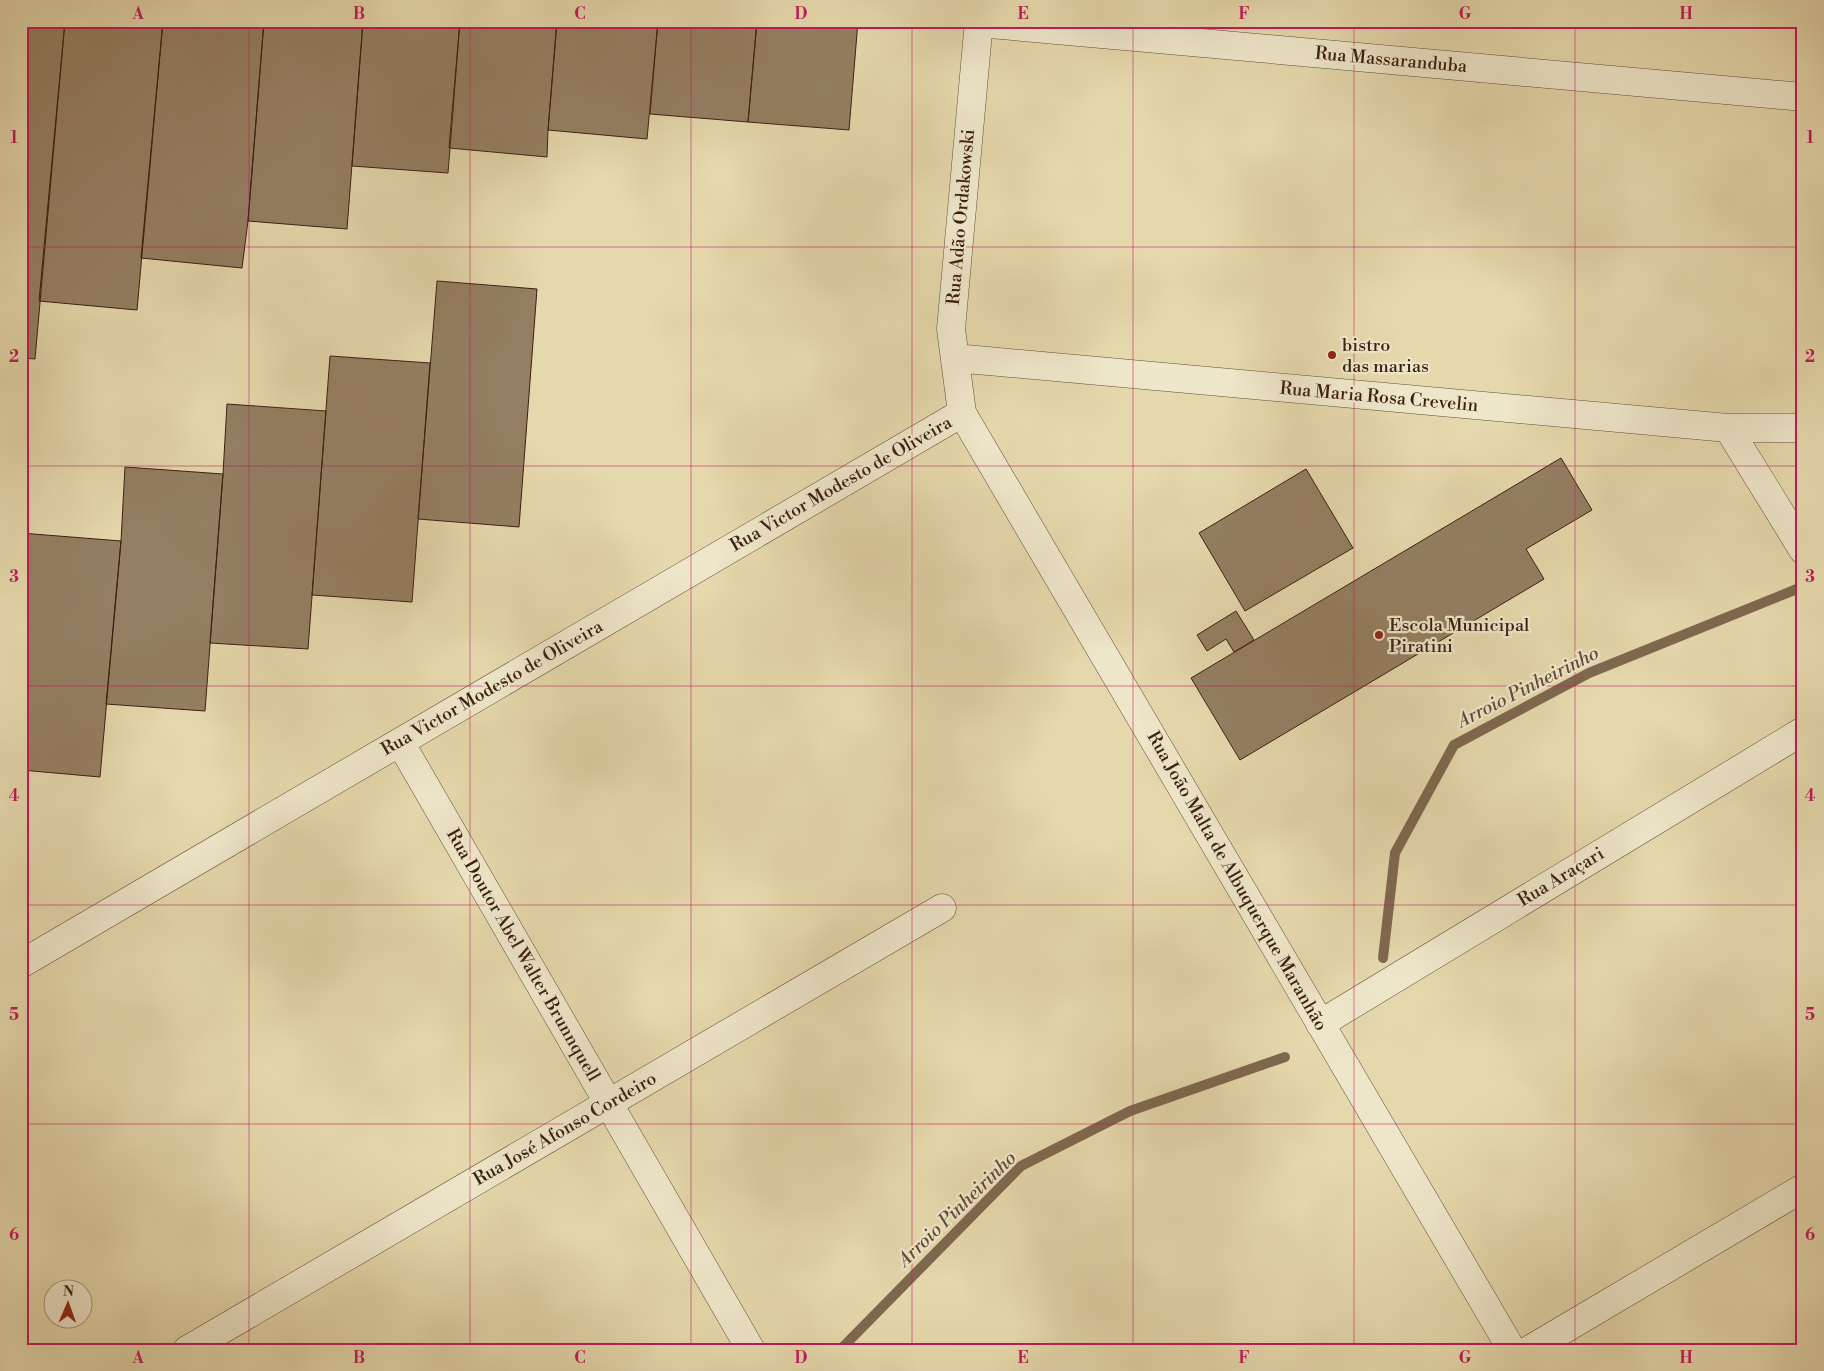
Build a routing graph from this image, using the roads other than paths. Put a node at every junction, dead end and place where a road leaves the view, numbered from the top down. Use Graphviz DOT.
graph roads {
  1 [pos="979,22"];
  2 [pos="1803,96"];
  3 [pos="955,358"];
  4 [pos="962,413"];
  5 [pos="1728,428"];
  6 [pos="1803,428"];
  7 [pos="1803,550"];
  8 [pos="1803,731"];
  9 [pos="400,742"];
  10 [pos="942,908"];
  11 [pos="21,964"];
  12 [pos="1320,1024"];
  13 [pos="608,1103"];
  14 [pos="1803,1188"];
  15 [pos="187,1350"];
  16 [pos="751,1350"];
  17 [pos="1512,1350"];
  18 [pos="1529,1350"];
  1 -- 2 [label="street, Rua Massaranduba"];
  1 -- 3 [label="street, Rua Adão Ordakowski"];
  3 -- 4 [label="street, Rua Adão Ordakowski"];
  3 -- 5 [label="street, Rua Maria Rosa Crevelin"];
  4 -- 9 [label="street, Rua Victor Modesto de Oliveira"];
  4 -- 12 [label="street, Rua João Malta de Albuquerque Maranhão"];
  5 -- 6 [label="street, Rua Maria Rosa Crevelin"];
  5 -- 7 [label="street"];
  8 -- 12 [label="street, Rua Araçari"];
  9 -- 11 [label="street, Rua Victor Modesto de Oliveira"];
  9 -- 13 [label="street, Rua Doutor Abel Walter Brunnquell"];
  10 -- 13 [label="street, Rua José Afonso Cordeiro"];
  12 -- 17 [label="street, Rua João Malta de Albuquerque Maranhão"];
  13 -- 15 [label="street, Rua José Afonso Cordeiro"];
  13 -- 16 [label="street, Rua Doutor Abel Walter Brunnquell"];
  14 -- 18 [label="street"];
}
